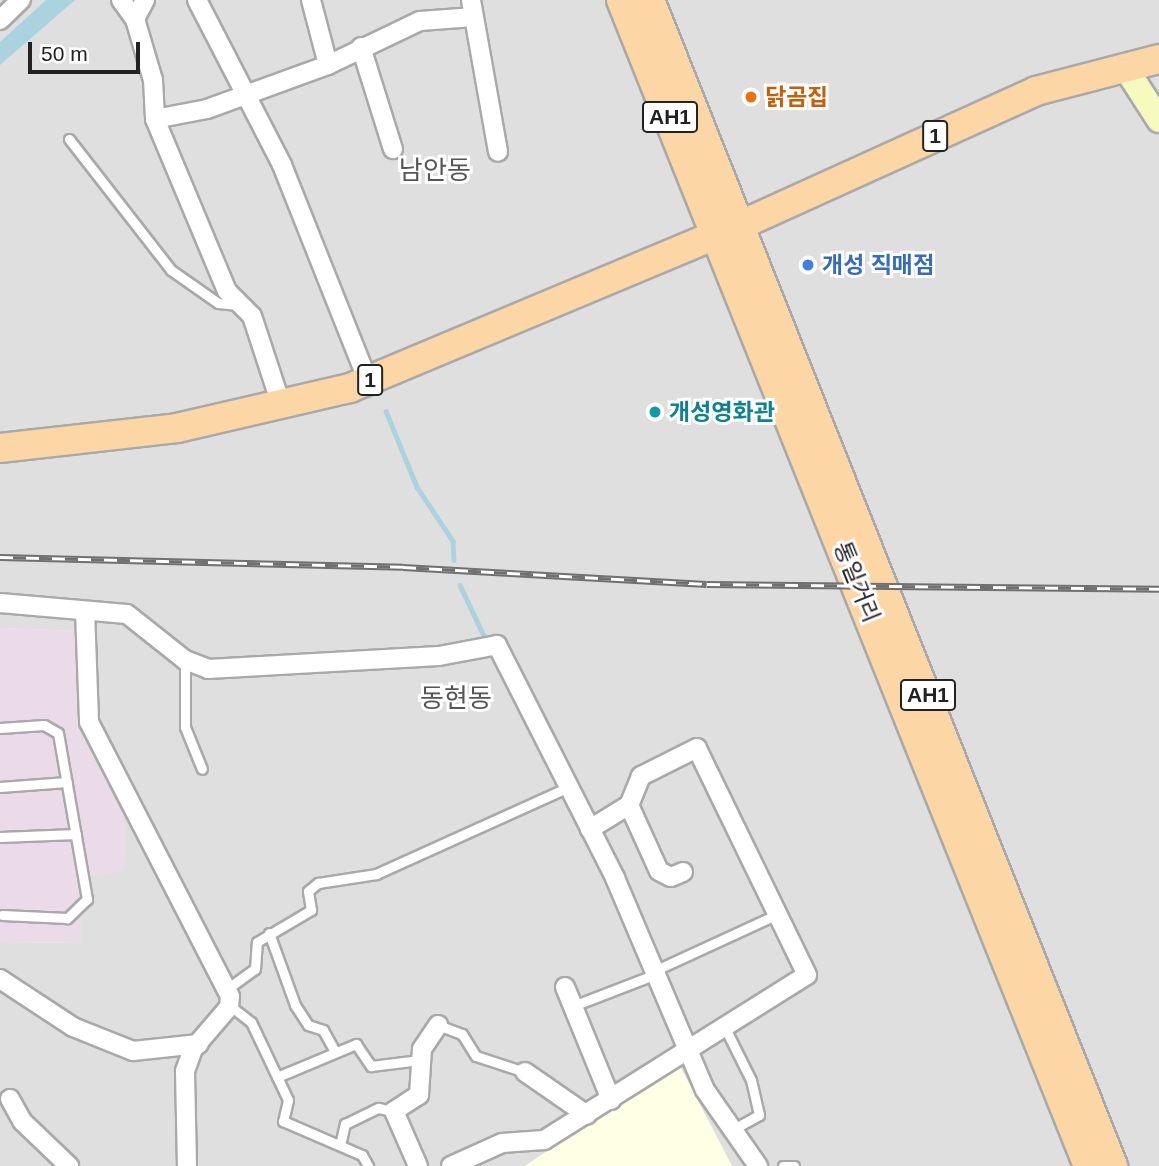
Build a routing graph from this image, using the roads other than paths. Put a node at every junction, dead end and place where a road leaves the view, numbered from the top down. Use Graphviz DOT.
graph roads {
  1 [pos="21,0"];
  2 [pos="121,0"];
  3 [pos="145,0"];
  4 [pos="197,0"];
  5 [pos="311,0"];
  6 [pos="621,0"];
  7 [pos="650,0"];
  8 [pos="472,8"];
  9 [pos="135,19"];
  10 [pos="0,20"];
  11 [pos="361,47"];
  12 [pos="1159,59"];
  13 [pos="328,65"];
  14 [pos="1125,67"];
  15 [pos="248,93"];
  16 [pos="155,119"];
  17 [pos="1159,120"];
  18 [pos="69,139"];
  19 [pos="393,149"];
  20 [pos="498,152"];
  21 [pos="731,229"];
  22 [pos="238,305"];
  23 [pos="368,381"];
  24 [pos="281,404"];
  25 [pos="0,448"];
  26 [pos="0,603"];
  27 [pos="85,611"];
  28 [pos="185,660"];
  29 [pos="0,728"];
  30 [pos="202,769"];
  31 [pos="67,782"];
  32 [pos="0,787"];
  33 [pos="566,788"];
  34 [pos="629,806"];
  35 [pos="590,830"];
  36 [pos="76,834"];
  37 [pos="0,837"];
  38 [pos="683,872"];
  39 [pos="778,914"];
  40 [pos="2,915"];
  41 [pos="269,933"];
  42 [pos="653,974"];
  43 [pos="0,979"];
  44 [pos="565,987"];
  45 [pos="228,997"];
  46 [pos="573,1006"];
  47 [pos="723,1024"];
  48 [pos="438,1025"];
  49 [pos="199,1044"];
  50 [pos="334,1050"];
  51 [pos="683,1052"];
  52 [pos="420,1060"];
  53 [pos="526,1072"];
  54 [pos="276,1077"];
  55 [pos="10,1099"];
  56 [pos="611,1100"];
  57 [pos="394,1111"];
  58 [pos="587,1115"];
  59 [pos="734,1129"];
  60 [pos="340,1145"];
  61 [pos="69,1166"];
  62 [pos="187,1166"];
  63 [pos="368,1166"];
  64 [pos="418,1166"];
  65 [pos="451,1166"];
  66 [pos="758,1166"];
  67 [pos="783,1166"];
  68 [pos="794,1166"];
  69 [pos="1088,1166"];
  70 [pos="1113,1166"];
  1 -- 10 [label="street"];
  2 -- 9 [label="street"];
  3 -- 9 [label="street"];
  4 -- 15 [label="street"];
  5 -- 13 [label="street"];
  6 -- 21 [label="main road, 통일거리 / AH1"];
  7 -- 21 [label="main road, 통일거리 / AH1"];
  8 -- 11 [label="street"];
  8 -- 20 [label="street"];
  9 -- 16 [label="street"];
  11 -- 13 [label="street"];
  11 -- 19 [label="street"];
  12 -- 14 [label="main road, 1"];
  13 -- 15 [label="street"];
  14 -- 17 [label="main road"];
  14 -- 21 [label="main road, 1"];
  15 -- 16 [label="street"];
  15 -- 23 [label="street"];
  16 -- 22 [label="street"];
  18 -- 22 [label="lane"];
  21 -- 23 [label="main road, 1"];
  21 -- 69 [label="main road, 통일거리 / AH1"];
  21 -- 70 [label="main road, 통일거리 / AH1"];
  22 -- 24 [label="street"];
  23 -- 24 [label="main road, 1"];
  24 -- 25 [label="main road, 1"];
  26 -- 27 [label="street"];
  27 -- 28 [label="street"];
  27 -- 45 [label="street"];
  28 -- 30 [label="lane"];
  28 -- 33 [label="street"];
  29 -- 31 [label="lane"];
  31 -- 32 [label="lane"];
  31 -- 36 [label="lane"];
  33 -- 35 [label="street"];
  33 -- 41 [label="lane"];
  34 -- 35 [label="street"];
  34 -- 38 [label="street"];
  34 -- 39 [label="street"];
  35 -- 42 [label="street"];
  36 -- 37 [label="lane"];
  36 -- 40 [label="lane"];
  39 -- 42 [label="lane"];
  39 -- 47 [label="street"];
  41 -- 45 [label="lane"];
  41 -- 50 [label="lane"];
  42 -- 46 [label="lane"];
  42 -- 51 [label="street"];
  43 -- 49 [label="street"];
  44 -- 46 [label="street"];
  45 -- 49 [label="street"];
  45 -- 54 [label="lane"];
  46 -- 56 [label="street"];
  47 -- 51 [label="street"];
  47 -- 59 [label="lane"];
  48 -- 52 [label="street"];
  48 -- 53 [label="lane"];
  49 -- 62 [label="street"];
  50 -- 52 [label="lane"];
  50 -- 54 [label="lane"];
  51 -- 56 [label="street"];
  51 -- 59 [label="street"];
  52 -- 57 [label="street"];
  53 -- 58 [label="street"];
  54 -- 60 [label="lane"];
  55 -- 61 [label="street"];
  56 -- 58 [label="street"];
  57 -- 60 [label="lane"];
  57 -- 64 [label="street"];
  58 -- 65 [label="street"];
  59 -- 66 [label="street"];
  60 -- 63 [label="lane"];
  67 -- 68 [label="lane"];
}
